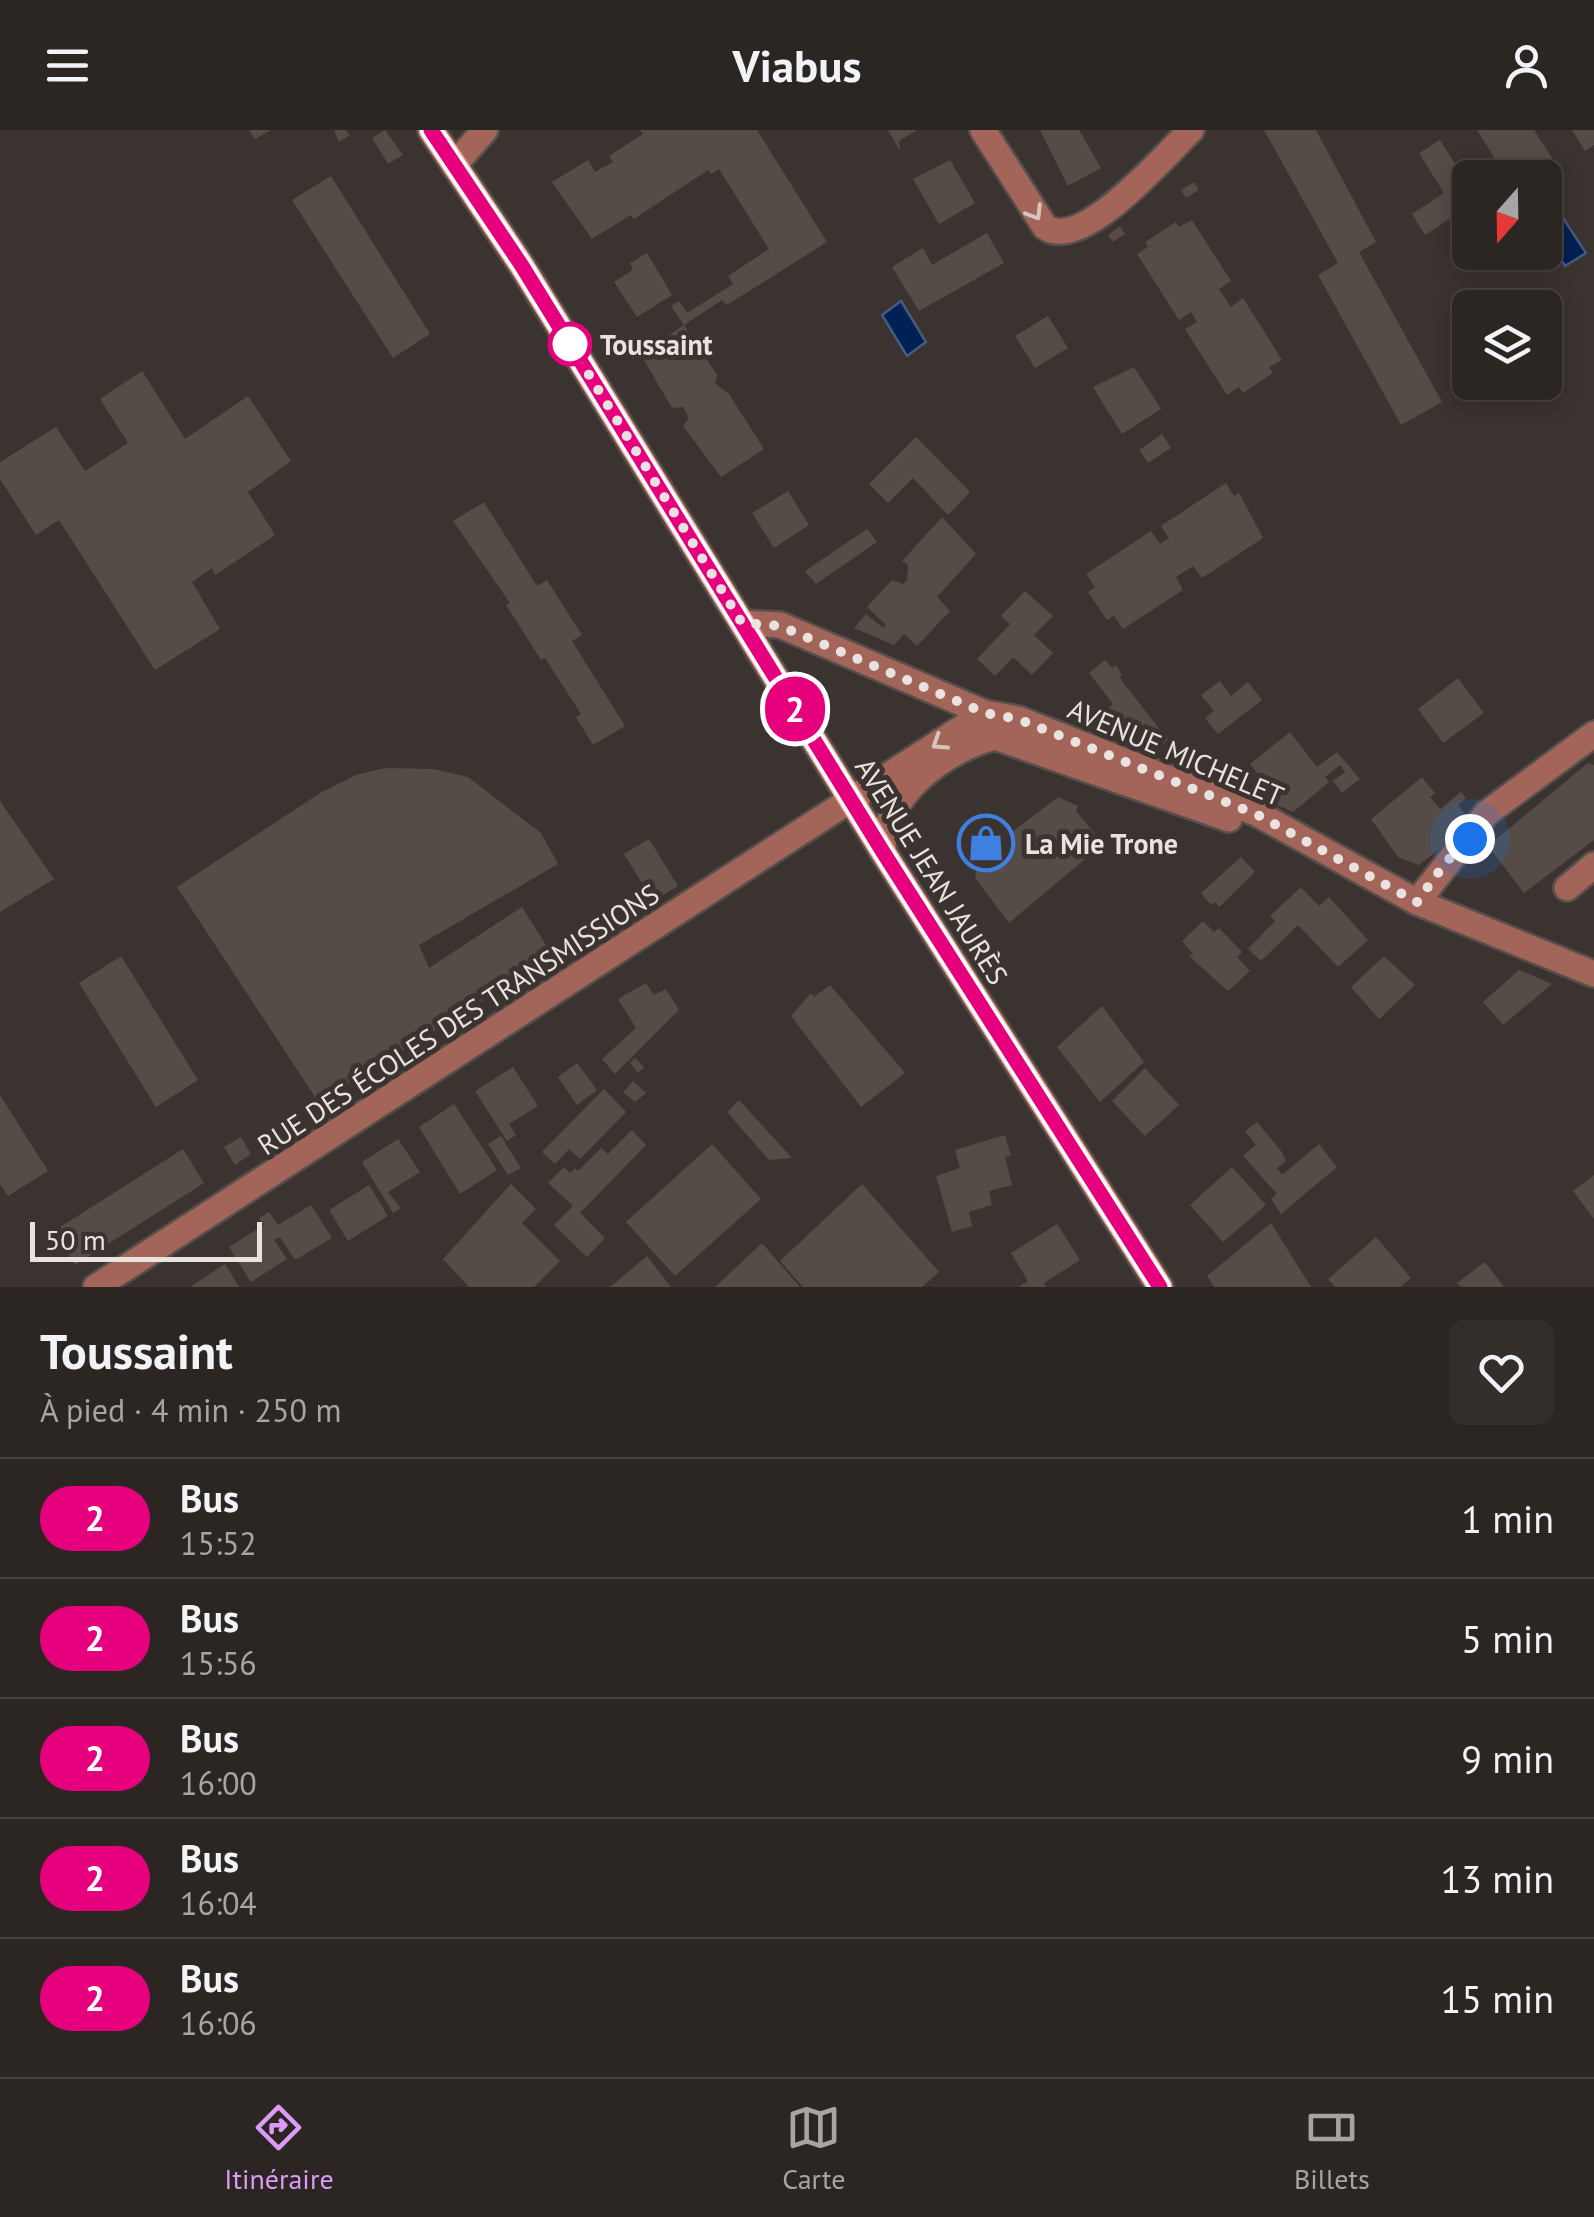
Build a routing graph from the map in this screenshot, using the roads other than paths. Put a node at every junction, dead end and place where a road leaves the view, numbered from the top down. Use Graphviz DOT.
graph roads {
  1 [pos="432,130"];
  2 [pos="485,130"];
  3 [pos="984,130"];
  4 [pos="1191,130"];
  5 [pos="454,164"];
  6 [pos="742,623"];
  7 [pos="985,713"];
  8 [pos="1594,734"];
  9 [pos="852,801"];
  10 [pos="1315,847"];
  11 [pos="883,852"];
  12 [pos="1594,865"];
  13 [pos="1566,888"];
  14 [pos="1417,902"];
  15 [pos="1594,974"];
  16 [pos="96,1287"];
  17 [pos="1160,1287"];
  1 -- 5 [label="main road, AVENUE JEAN JAURÈS"];
  2 -- 5 [label="street"];
  3 -- 4 [label="street, one-way"];
  5 -- 6 [label="main road, AVENUE JEAN JAURÈS"];
  6 -- 7 [label="street, AVENUE MICHELET"];
  6 -- 9 [label="main road, AVENUE JEAN JAURÈS"];
  7 -- 9 [label="street, one-way"];
  7 -- 10 [label="street, AVENUE MICHELET"];
  8 -- 14 [label="street"];
  9 -- 11 [label="main road, AVENUE JEAN JAURÈS"];
  9 -- 16 [label="street, RUE DES ÉCOLES DES TRANSMISSIONS"];
  10 -- 11 [label="street"];
  10 -- 14 [label="street, AVENUE MICHELET"];
  11 -- 17 [label="main road, AVENUE JEAN JAURÈS"];
  12 -- 13 [label="street"];
  14 -- 15 [label="street, AVENUE MICHELET"];
}
